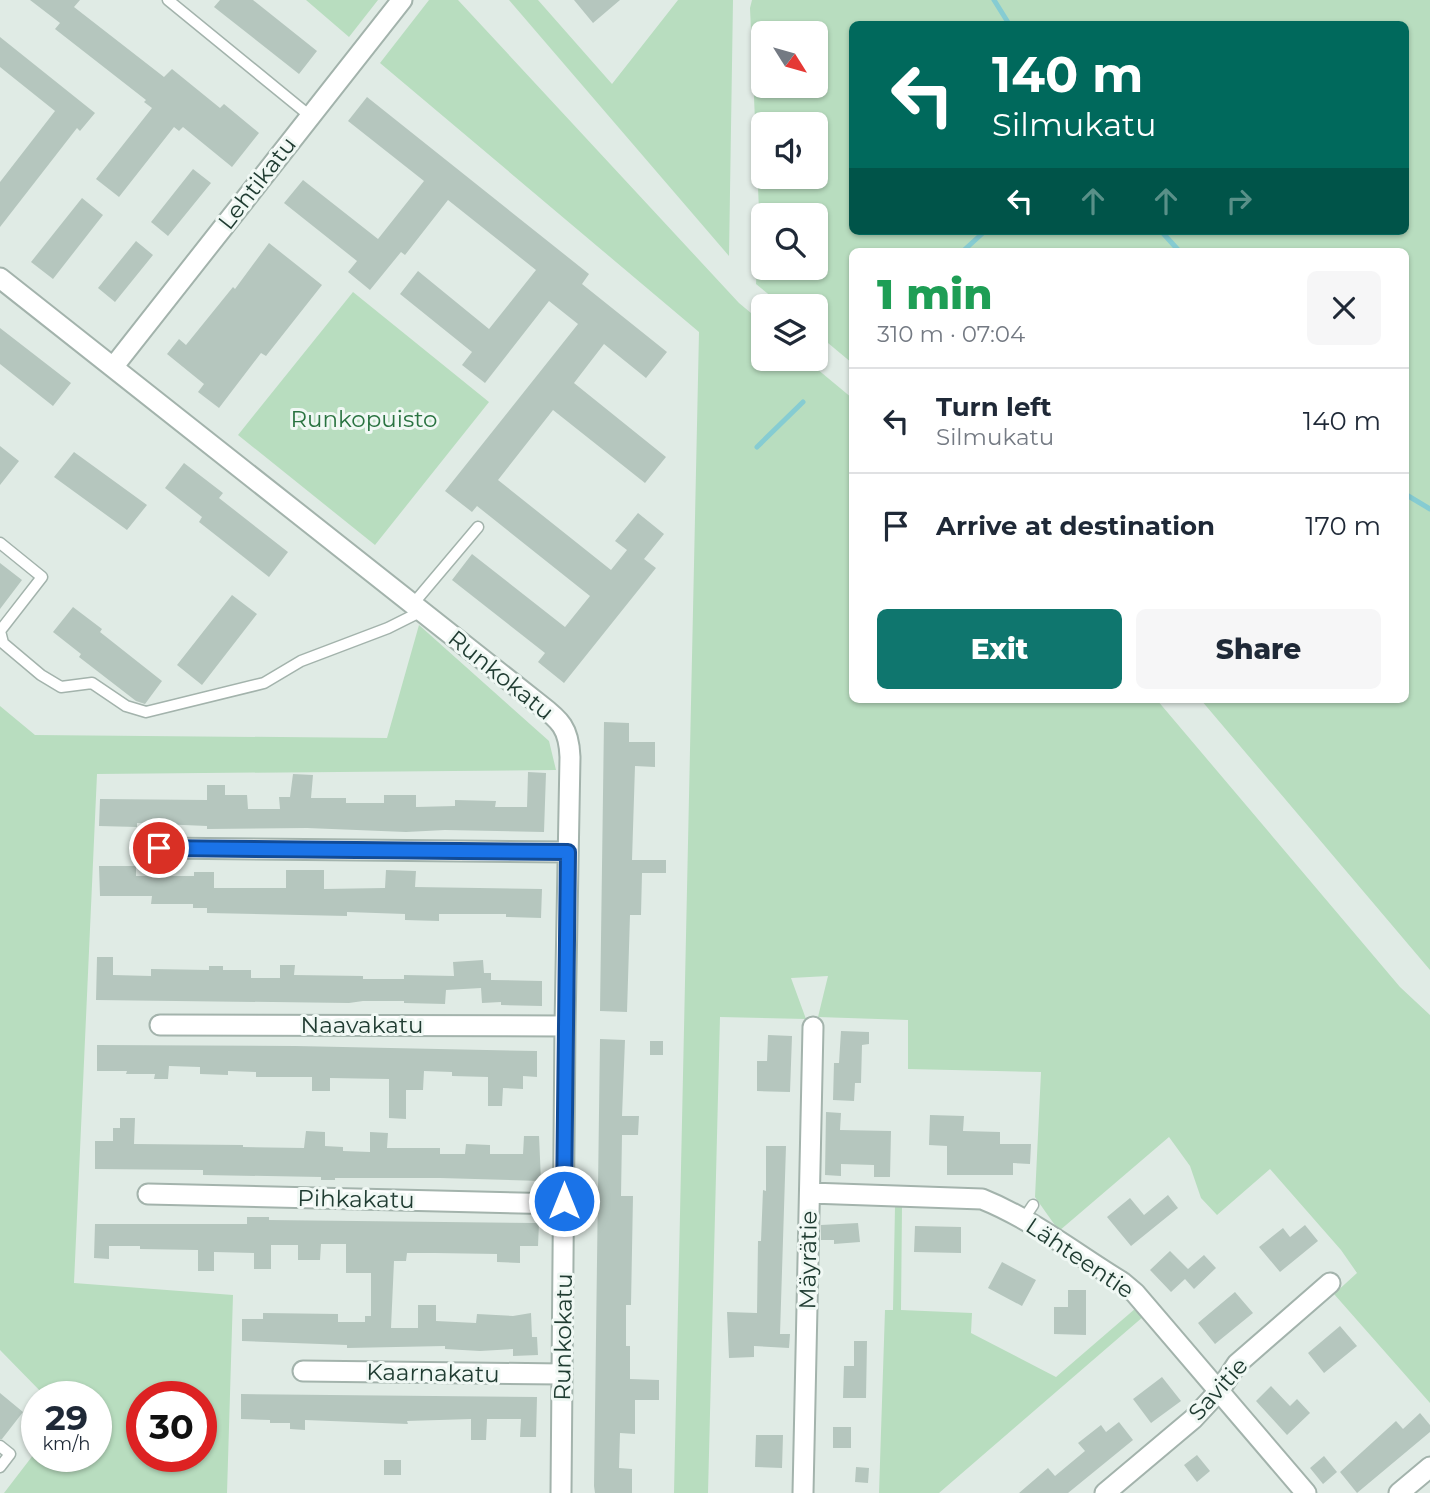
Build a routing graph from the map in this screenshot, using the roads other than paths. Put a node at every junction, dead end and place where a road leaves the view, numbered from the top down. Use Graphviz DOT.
graph roads {
  1 [pos="168,0"];
  2 [pos="402,0"];
  3 [pos="310,116"];
  4 [pos="0,278"];
  5 [pos="114,366"];
  6 [pos="478,527"];
  7 [pos="0,542"];
  8 [pos="418,607"];
  9 [pos="159,848"];
  10 [pos="568,852"];
  11 [pos="160,1025"];
  12 [pos="565,1026"];
  13 [pos="813,1027"];
  14 [pos="810,1193"];
  15 [pos="148,1194"];
  16 [pos="564,1204"];
  17 [pos="1330,1283"];
  18 [pos="303,1371"];
  19 [pos="562,1374"];
  20 [pos="1220,1391"];
  21 [pos="0,1446"];
  22 [pos="1430,1466"];
  23 [pos="0,1467"];
  24 [pos="561,1493"];
  25 [pos="803,1493"];
  26 [pos="1105,1493"];
  27 [pos="1306,1493"];
  28 [pos="1399,1493"];
  1 -- 3 [label="lane"];
  2 -- 3 [label="street, Lehtikatu"];
  3 -- 5 [label="street, Lehtikatu"];
  4 -- 5 [label="street, Runkokatu"];
  5 -- 8 [label="street, Runkokatu"];
  6 -- 8 [label="lane"];
  7 -- 8 [label="lane"];
  8 -- 10 [label="street, Runkokatu"];
  9 -- 10 [label="street"];
  10 -- 12 [label="street, Runkokatu"];
  11 -- 12 [label="street, Naavakatu"];
  12 -- 16 [label="street, Runkokatu"];
  13 -- 14 [label="street, Mäyrätie"];
  14 -- 20 [label="street, Lähteentie"];
  14 -- 25 [label="street, Mäyrätie"];
  15 -- 16 [label="street, Pihkakatu"];
  16 -- 19 [label="street, Runkokatu"];
  17 -- 20 [label="street, Savitie"];
  18 -- 19 [label="street, Kaarnakatu"];
  19 -- 24 [label="street, Runkokatu"];
  20 -- 26 [label="street, Savitie"];
  20 -- 27 [label="street, Lähteentie"];
  21 -- 23 [label="lane"];
  22 -- 28 [label="street"];
}
